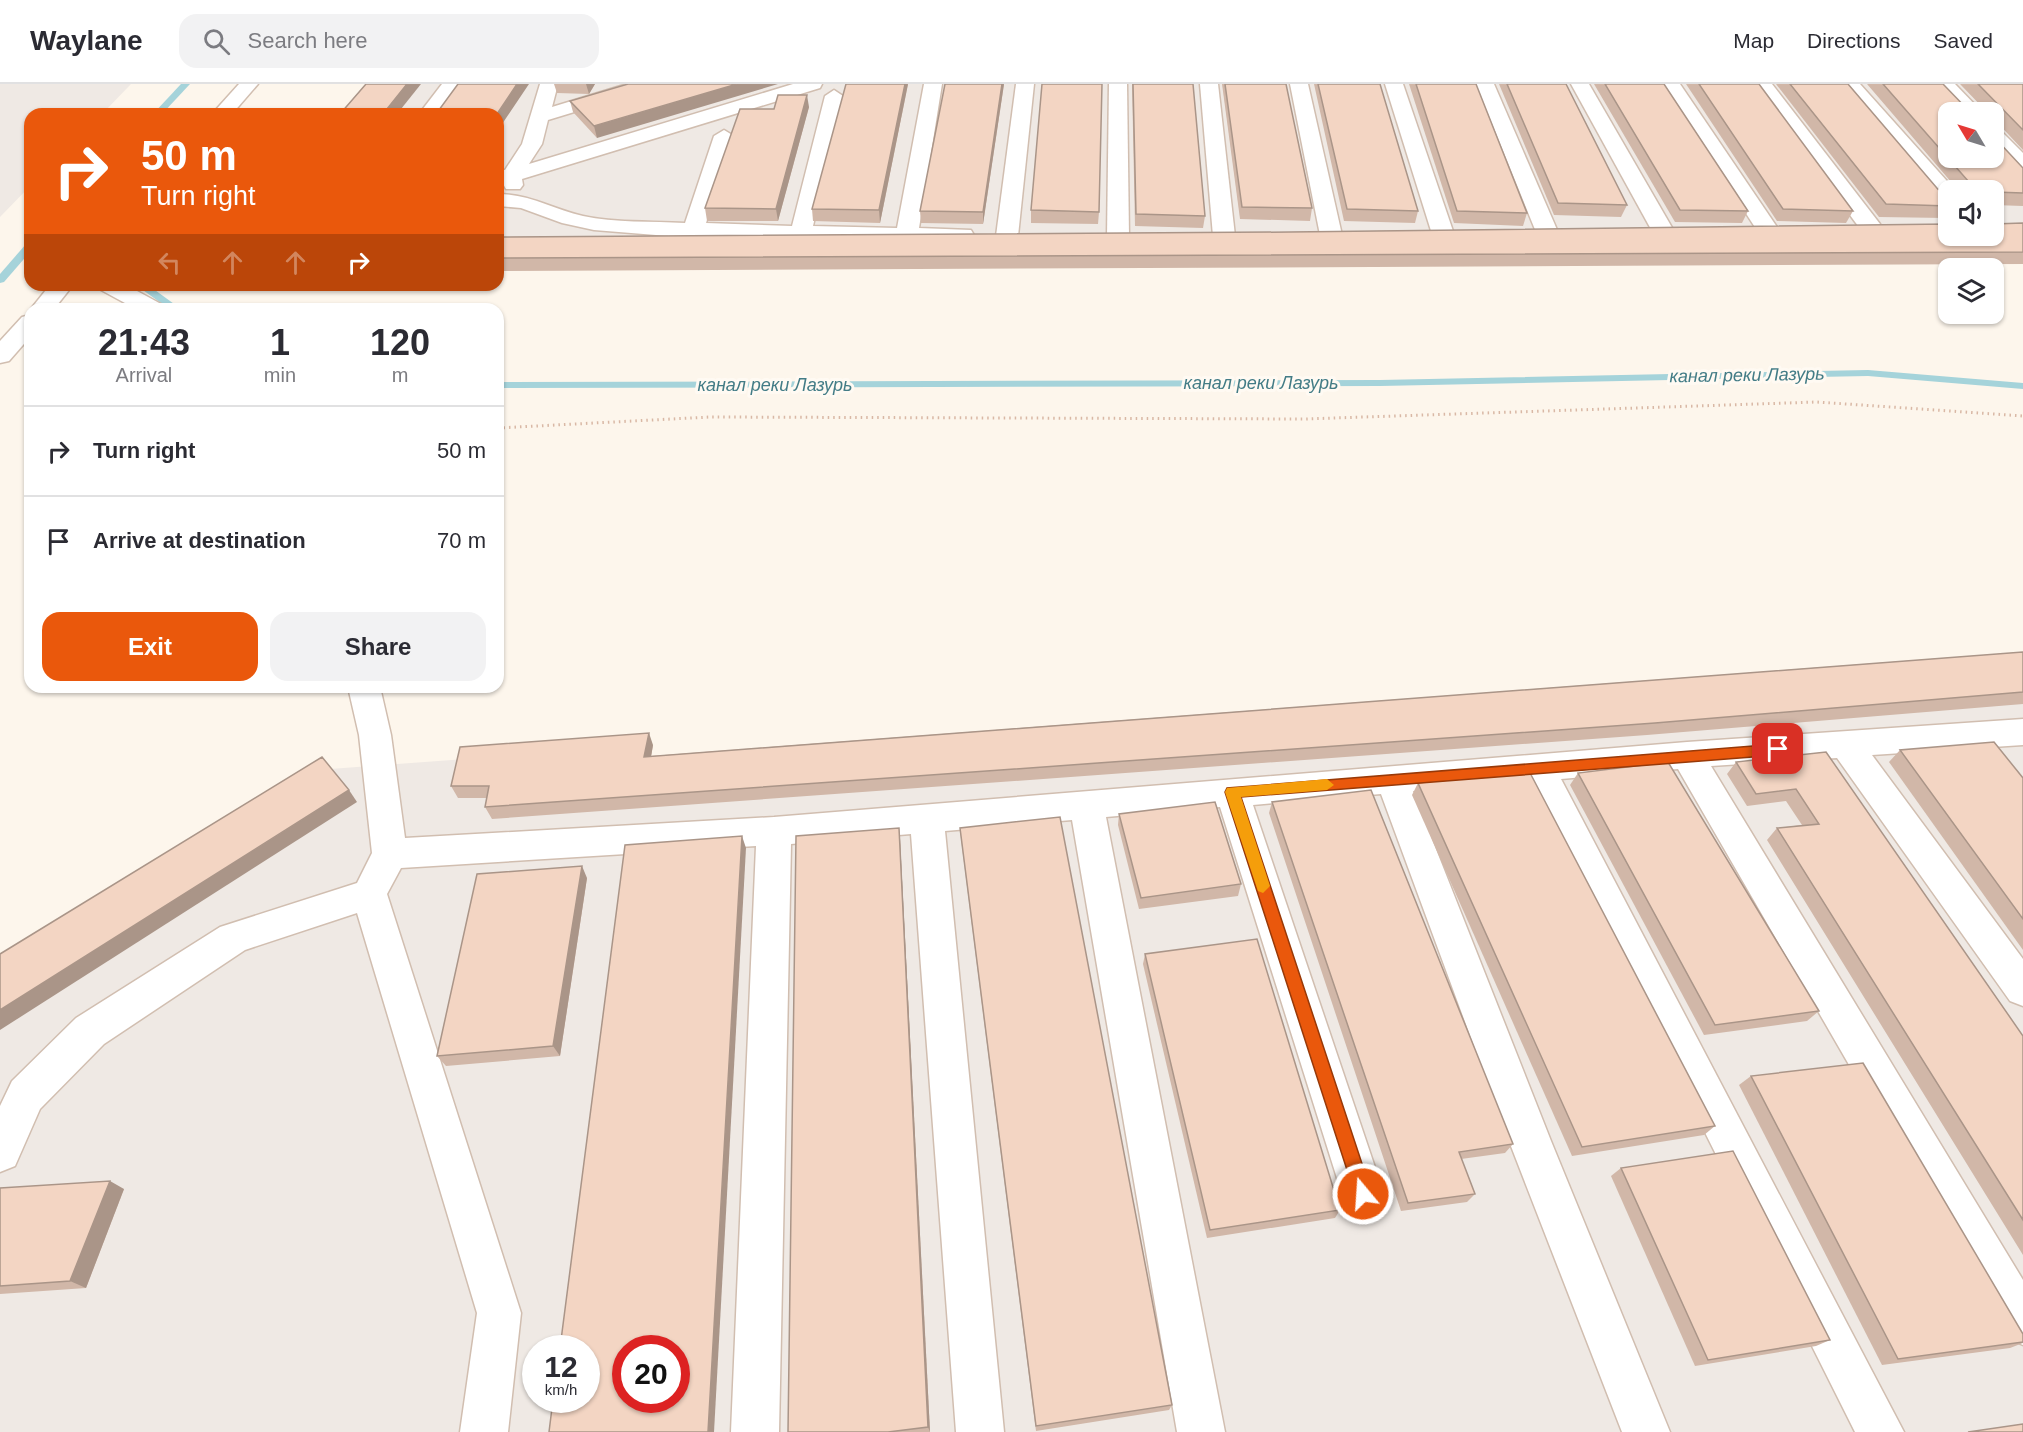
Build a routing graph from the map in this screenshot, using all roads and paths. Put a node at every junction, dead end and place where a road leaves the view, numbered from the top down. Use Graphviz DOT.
graph roads {
  1 [pos="249,84"];
  2 [pos="452,84"];
  3 [pos="549,84"];
  4 [pos="646,84"];
  5 [pos="813,84"];
  6 [pos="933,84"];
  7 [pos="1025,84"];
  8 [pos="1118,84"];
  9 [pos="1209,84"];
  10 [pos="1299,84"];
  11 [pos="1394,84"];
  12 [pos="1485,84"];
  13 [pos="1580,84"];
  14 [pos="1671,84"];
  15 [pos="1762,84"];
  16 [pos="1850,84"];
  17 [pos="1944,84"];
  18 [pos="834,96"];
  19 [pos="1962,102"];
  20 [pos="227,108"];
  21 [pos="434,108"];
  22 [pos="539,117"];
  23 [pos="724,136"];
  24 [pos="2004,145"];
  25 [pos="2023,165"];
  26 [pos="504,176"];
  27 [pos="1938,184"];
  28 [pos="507,200"];
  29 [pos="1849,229"];
  30 [pos="1872,229"];
  31 [pos="1894,229"];
  32 [pos="1745,230"];
  33 [pos="1768,230"];
  34 [pos="1791,230"];
  35 [pos="693,231"];
  36 [pos="1640,231"];
  37 [pos="1663,231"];
  38 [pos="1686,231"];
  39 [pos="801,232"];
  40 [pos="1547,232"];
  41 [pos="1570,232"];
  42 [pos="1466,233"];
  43 [pos="1524,233"];
  44 [pos="907,234"];
  45 [pos="1421,234"];
  46 [pos="1443,234"];
  47 [pos="1307,235"];
  48 [pos="1331,235"];
  49 [pos="1353,235"];
  50 [pos="1007,236"];
  51 [pos="1029,236"];
  52 [pos="1224,236"];
  53 [pos="1248,236"];
  54 [pos="1096,237"];
  55 [pos="1118,237"];
  56 [pos="1142,237"];
  57 [pos="1201,237"];
  58 [pos="57,291"];
  59 [pos="120,291"];
  60 [pos="46,303"];
  61 [pos="142,303"];
  62 [pos="24,329"];
  63 [pos="0,356"];
  64 [pos="2023,416"];
  65 [pos="504,428"];
  66 [pos="365,693"];
  67 [pos="2018,739"];
  68 [pos="1846,745"];
  69 [pos="1688,755"];
  70 [pos="1539,768"];
  71 [pos="1392,779"];
  72 [pos="1232,792"];
  73 [pos="1086,804"];
  74 [pos="927,817"];
  75 [pos="774,831"];
  76 [pos="390,854"];
  77 [pos="369,894"];
  78 [pos="2023,988"];
  79 [pos="0,1151"];
  80 [pos="1363,1194"];
  81 [pos="2023,1322"];
  82 [pos="484,1432"];
  83 [pos="755,1432"];
  84 [pos="980,1432"];
  85 [pos="1201,1432"];
  86 [pos="1646,1432"];
  87 [pos="1880,1432"];
  1 -- 20 [label="street"];
  2 -- 21 [label="street"];
  3 -- 22 [label="street"];
  4 -- 22 [label="street"];
  5 -- 26 [label="street"];
  6 -- 44 [label="street"];
  7 -- 50 [label="street"];
  8 -- 55 [label="street"];
  9 -- 52 [label="street"];
  10 -- 48 [label="street"];
  11 -- 46 [label="street"];
  12 -- 40 [label="street"];
  13 -- 37 [label="street"];
  14 -- 33 [label="street"];
  15 -- 30 [label="street"];
  16 -- 27 [label="street"];
  17 -- 19 [label="street"];
  18 -- 39 [label="street"];
  22 -- 26 [label="street"];
  23 -- 35 [label="street"];
  24 -- 25 [label="street"];
  26 -- 28 [label="street"];
  28 -- 35 [label="street"];
  29 -- 30 [label="street"];
  30 -- 31 [label="street"];
  32 -- 33 [label="street"];
  33 -- 34 [label="street"];
  35 -- 39 [label="street"];
  36 -- 37 [label="street"];
  37 -- 38 [label="street"];
  39 -- 44 [label="street"];
  40 -- 41 [label="street"];
  40 -- 43 [label="street"];
  42 -- 46 [label="street"];
  44 -- 50 [label="street"];
  45 -- 46 [label="street"];
  47 -- 48 [label="street"];
  48 -- 49 [label="street"];
  50 -- 51 [label="street"];
  52 -- 53 [label="street"];
  52 -- 57 [label="street"];
  54 -- 55 [label="street"];
  55 -- 56 [label="street"];
  58 -- 60 [label="street"];
  59 -- 61 [label="street"];
  62 -- 63 [label="street"];
  64 -- 65 [label="path"];
  66 -- 76 [label="street"];
  67 -- 68 [label="street"];
  68 -- 69 [label="street"];
  68 -- 78 [label="street"];
  69 -- 70 [label="street"];
  69 -- 81 [label="street"];
  70 -- 71 [label="street"];
  70 -- 87 [label="street"];
  71 -- 72 [label="street"];
  71 -- 86 [label="street"];
  72 -- 73 [label="street"];
  72 -- 80 [label="street"];
  73 -- 74 [label="street"];
  73 -- 85 [label="street"];
  74 -- 75 [label="street"];
  74 -- 84 [label="street"];
  75 -- 76 [label="street"];
  75 -- 83 [label="street"];
  76 -- 77 [label="street"];
  77 -- 79 [label="street"];
  77 -- 82 [label="street"];
}
